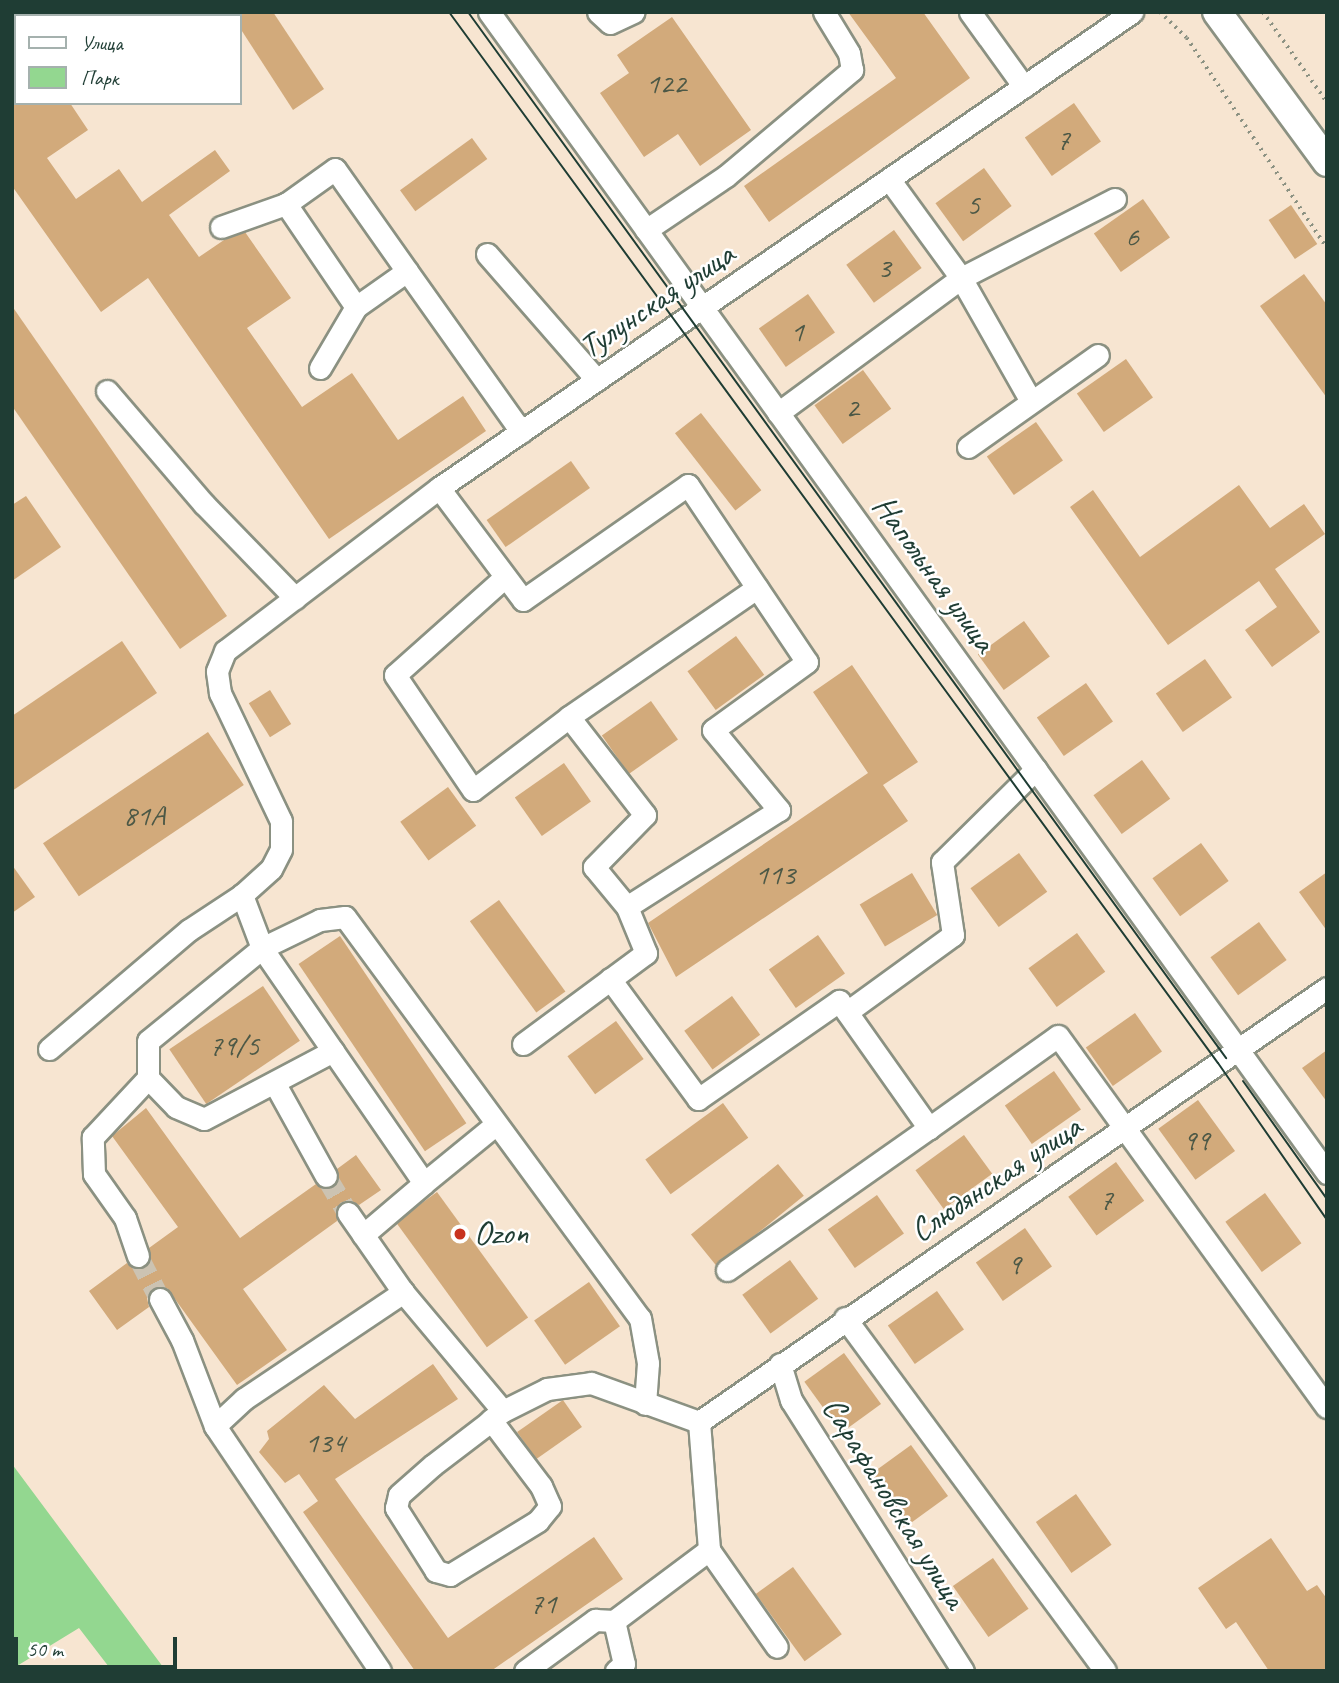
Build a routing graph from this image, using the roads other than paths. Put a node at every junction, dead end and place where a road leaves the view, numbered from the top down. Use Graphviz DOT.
graph roads {
  1 [pos="489,12"];
  2 [pos="598,12"];
  3 [pos="634,12"];
  4 [pos="824,12"];
  5 [pos="970,12"];
  6 [pos="1132,12"];
  7 [pos="1217,12"];
  8 [pos="1024,87"];
  9 [pos="1327,162"];
  10 [pos="889,180"];
  11 [pos="1115,199"];
  12 [pos="286,204"];
  13 [pos="221,227"];
  14 [pos="646,230"];
  15 [pos="487,254"];
  16 [pos="407,271"];
  17 [pos="961,278"];
  18 [pos="356,307"];
  19 [pos="702,308"];
  20 [pos="1098,355"];
  21 [pos="320,368"];
  22 [pos="597,380"];
  23 [pos="107,391"];
  24 [pos="1031,401"];
  25 [pos="778,413"];
  26 [pos="522,432"];
  27 [pos="968,447"];
  28 [pos="439,488"];
  29 [pos="505,577"];
  30 [pos="757,588"];
  31 [pos="295,598"];
  32 [pos="569,718"];
  33 [pos="1036,769"];
  34 [pos="243,895"];
  35 [pos="626,907"];
  36 [pos="262,948"];
  37 [pos="610,979"];
  38 [pos="1327,988"];
  39 [pos="847,1012"];
  40 [pos="523,1044"];
  41 [pos="50,1049"];
  42 [pos="1238,1049"];
  43 [pos="333,1051"];
  44 [pos="148,1078"];
  45 [pos="275,1083"];
  46 [pos="494,1126"];
  47 [pos="929,1128"];
  48 [pos="1126,1129"];
  49 [pos="1327,1173"];
  50 [pos="326,1176"];
  51 [pos="424,1183"];
  52 [pos="348,1213"];
  53 [pos="363,1235"];
  54 [pos="138,1256"];
  55 [pos="727,1270"];
  56 [pos="403,1292"];
  57 [pos="160,1300"];
  58 [pos="845,1318"];
  59 [pos="780,1364"];
  60 [pos="645,1404"];
  61 [pos="1327,1407"];
  62 [pos="497,1416"];
  63 [pos="699,1422"];
  64 [pos="215,1426"];
  65 [pos="709,1550"];
  66 [pos="614,1621"];
  67 [pos="777,1647"];
  68 [pos="380,1671"];
  69 [pos="525,1671"];
  70 [pos="616,1671"];
  71 [pos="963,1671"];
  72 [pos="1105,1671"];
  1 -- 14 [label="street, Напольная улица"];
  2 -- 3 [label="street"];
  4 -- 14 [label="street"];
  5 -- 8 [label="street"];
  6 -- 8 [label="street, Тулунская улица"];
  7 -- 9 [label="main road"];
  8 -- 10 [label="street, Тулунская улица"];
  10 -- 17 [label="street"];
  10 -- 19 [label="street, Тулунская улица"];
  11 -- 17 [label="street"];
  12 -- 13 [label="street"];
  12 -- 16 [label="street"];
  12 -- 18 [label="street"];
  14 -- 19 [label="street, Напольная улица"];
  15 -- 22 [label="street"];
  16 -- 18 [label="street"];
  16 -- 26 [label="street"];
  17 -- 24 [label="street"];
  17 -- 25 [label="street"];
  18 -- 21 [label="street"];
  19 -- 22 [label="street, Тулунская улица"];
  19 -- 25 [label="street, Напольная улица"];
  20 -- 24 [label="street"];
  22 -- 26 [label="street, Тулунская улица"];
  23 -- 31 [label="street"];
  24 -- 27 [label="street"];
  25 -- 33 [label="street, Напольная улица"];
  26 -- 28 [label="street, Тулунская улица"];
  28 -- 29 [label="street"];
  28 -- 31 [label="street, Тулунская улица"];
  29 -- 30 [label="street"];
  29 -- 32 [label="street"];
  30 -- 32 [label="street"];
  30 -- 35 [label="street"];
  31 -- 34 [label="street, Тулунская улица"];
  32 -- 35 [label="street"];
  33 -- 39 [label="street"];
  33 -- 42 [label="street, Напольная улица"];
  34 -- 36 [label="street"];
  34 -- 41 [label="street"];
  35 -- 37 [label="street"];
  36 -- 43 [label="street"];
  36 -- 44 [label="street"];
  36 -- 46 [label="street"];
  37 -- 39 [label="street"];
  37 -- 40 [label="street"];
  38 -- 42 [label="street, Слюдянская улица"];
  39 -- 47 [label="street"];
  42 -- 48 [label="street, Слюдянская улица"];
  42 -- 49 [label="street, Напольная улица"];
  43 -- 45 [label="street"];
  43 -- 51 [label="street"];
  44 -- 45 [label="street"];
  44 -- 54 [label="street"];
  45 -- 50 [label="street"];
  46 -- 51 [label="street"];
  46 -- 60 [label="street"];
  47 -- 48 [label="street"];
  47 -- 55 [label="street"];
  48 -- 58 [label="street, Слюдянская улица"];
  48 -- 61 [label="street"];
  51 -- 53 [label="street"];
  52 -- 53 [label="street"];
  53 -- 56 [label="street"];
  56 -- 62 [label="street"];
  56 -- 64 [label="street"];
  57 -- 64 [label="street"];
  58 -- 59 [label="street, Слюдянская улица"];
  58 -- 72 [label="street"];
  59 -- 63 [label="street, Слюдянская улица"];
  59 -- 71 [label="street, Сарафановская улица"];
  60 -- 62 [label="street"];
  60 -- 63 [label="street"];
  62 -- 62 [label="street"];
  63 -- 65 [label="street"];
  64 -- 68 [label="street"];
  65 -- 66 [label="street"];
  65 -- 67 [label="street"];
  66 -- 69 [label="street"];
  66 -- 70 [label="street"];
}
